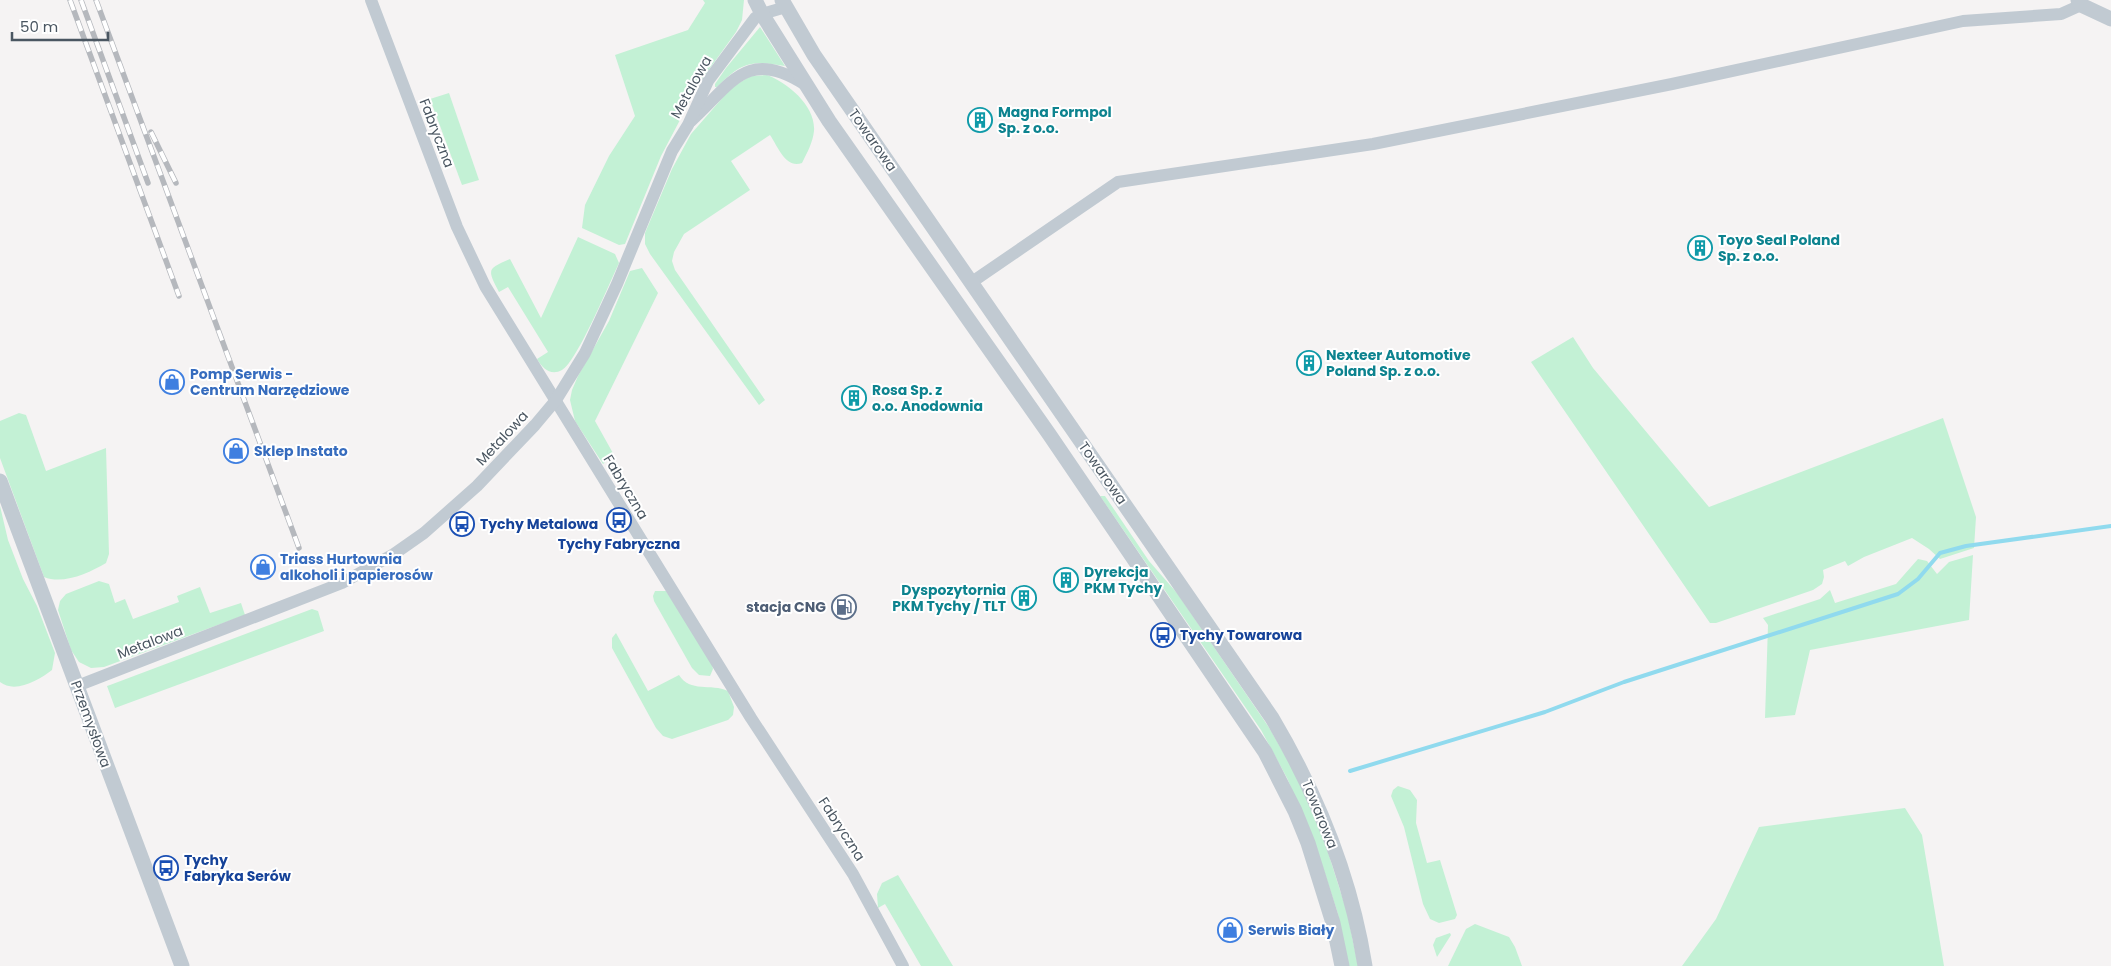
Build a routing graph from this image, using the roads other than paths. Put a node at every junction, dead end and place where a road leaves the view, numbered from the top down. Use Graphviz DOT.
graph roads {
  1 [pos="371,0"];
  2 [pos="755,0"];
  3 [pos="2079,2"];
  4 [pos="784,4"];
  5 [pos="762,14"];
  6 [pos="2111,19"];
  7 [pos="804,84"];
  8 [pos="688,125"];
  9 [pos="972,282"];
  10 [pos="556,400"];
  11 [pos="1098,466"];
  12 [pos="1080,478"];
  13 [pos="0,481"];
  14 [pos="77,686"];
  15 [pos="182,966"];
  16 [pos="903,966"];
  17 [pos="1342,966"];
  18 [pos="1365,966"];
  1 -- 10 [label="street, Fabryczna"];
  2 -- 5 [label="street, Towarowa"];
  3 -- 6 [label="street"];
  3 -- 9 [label="street"];
  4 -- 5 [label="street, Towarowa"];
  4 -- 9 [label="street, Towarowa"];
  5 -- 7 [label="street, Towarowa"];
  5 -- 8 [label="street, Metalowa"];
  7 -- 8 [label="street"];
  7 -- 12 [label="street, Towarowa"];
  8 -- 10 [label="street, Metalowa"];
  9 -- 11 [label="street, Towarowa"];
  10 -- 14 [label="street, Metalowa"];
  10 -- 16 [label="street, Fabryczna"];
  11 -- 12 [label="street"];
  11 -- 18 [label="street, Towarowa"];
  12 -- 17 [label="street, Towarowa"];
  13 -- 14 [label="street, Przemysłowa"];
  14 -- 15 [label="street, Przemysłowa"];
}
